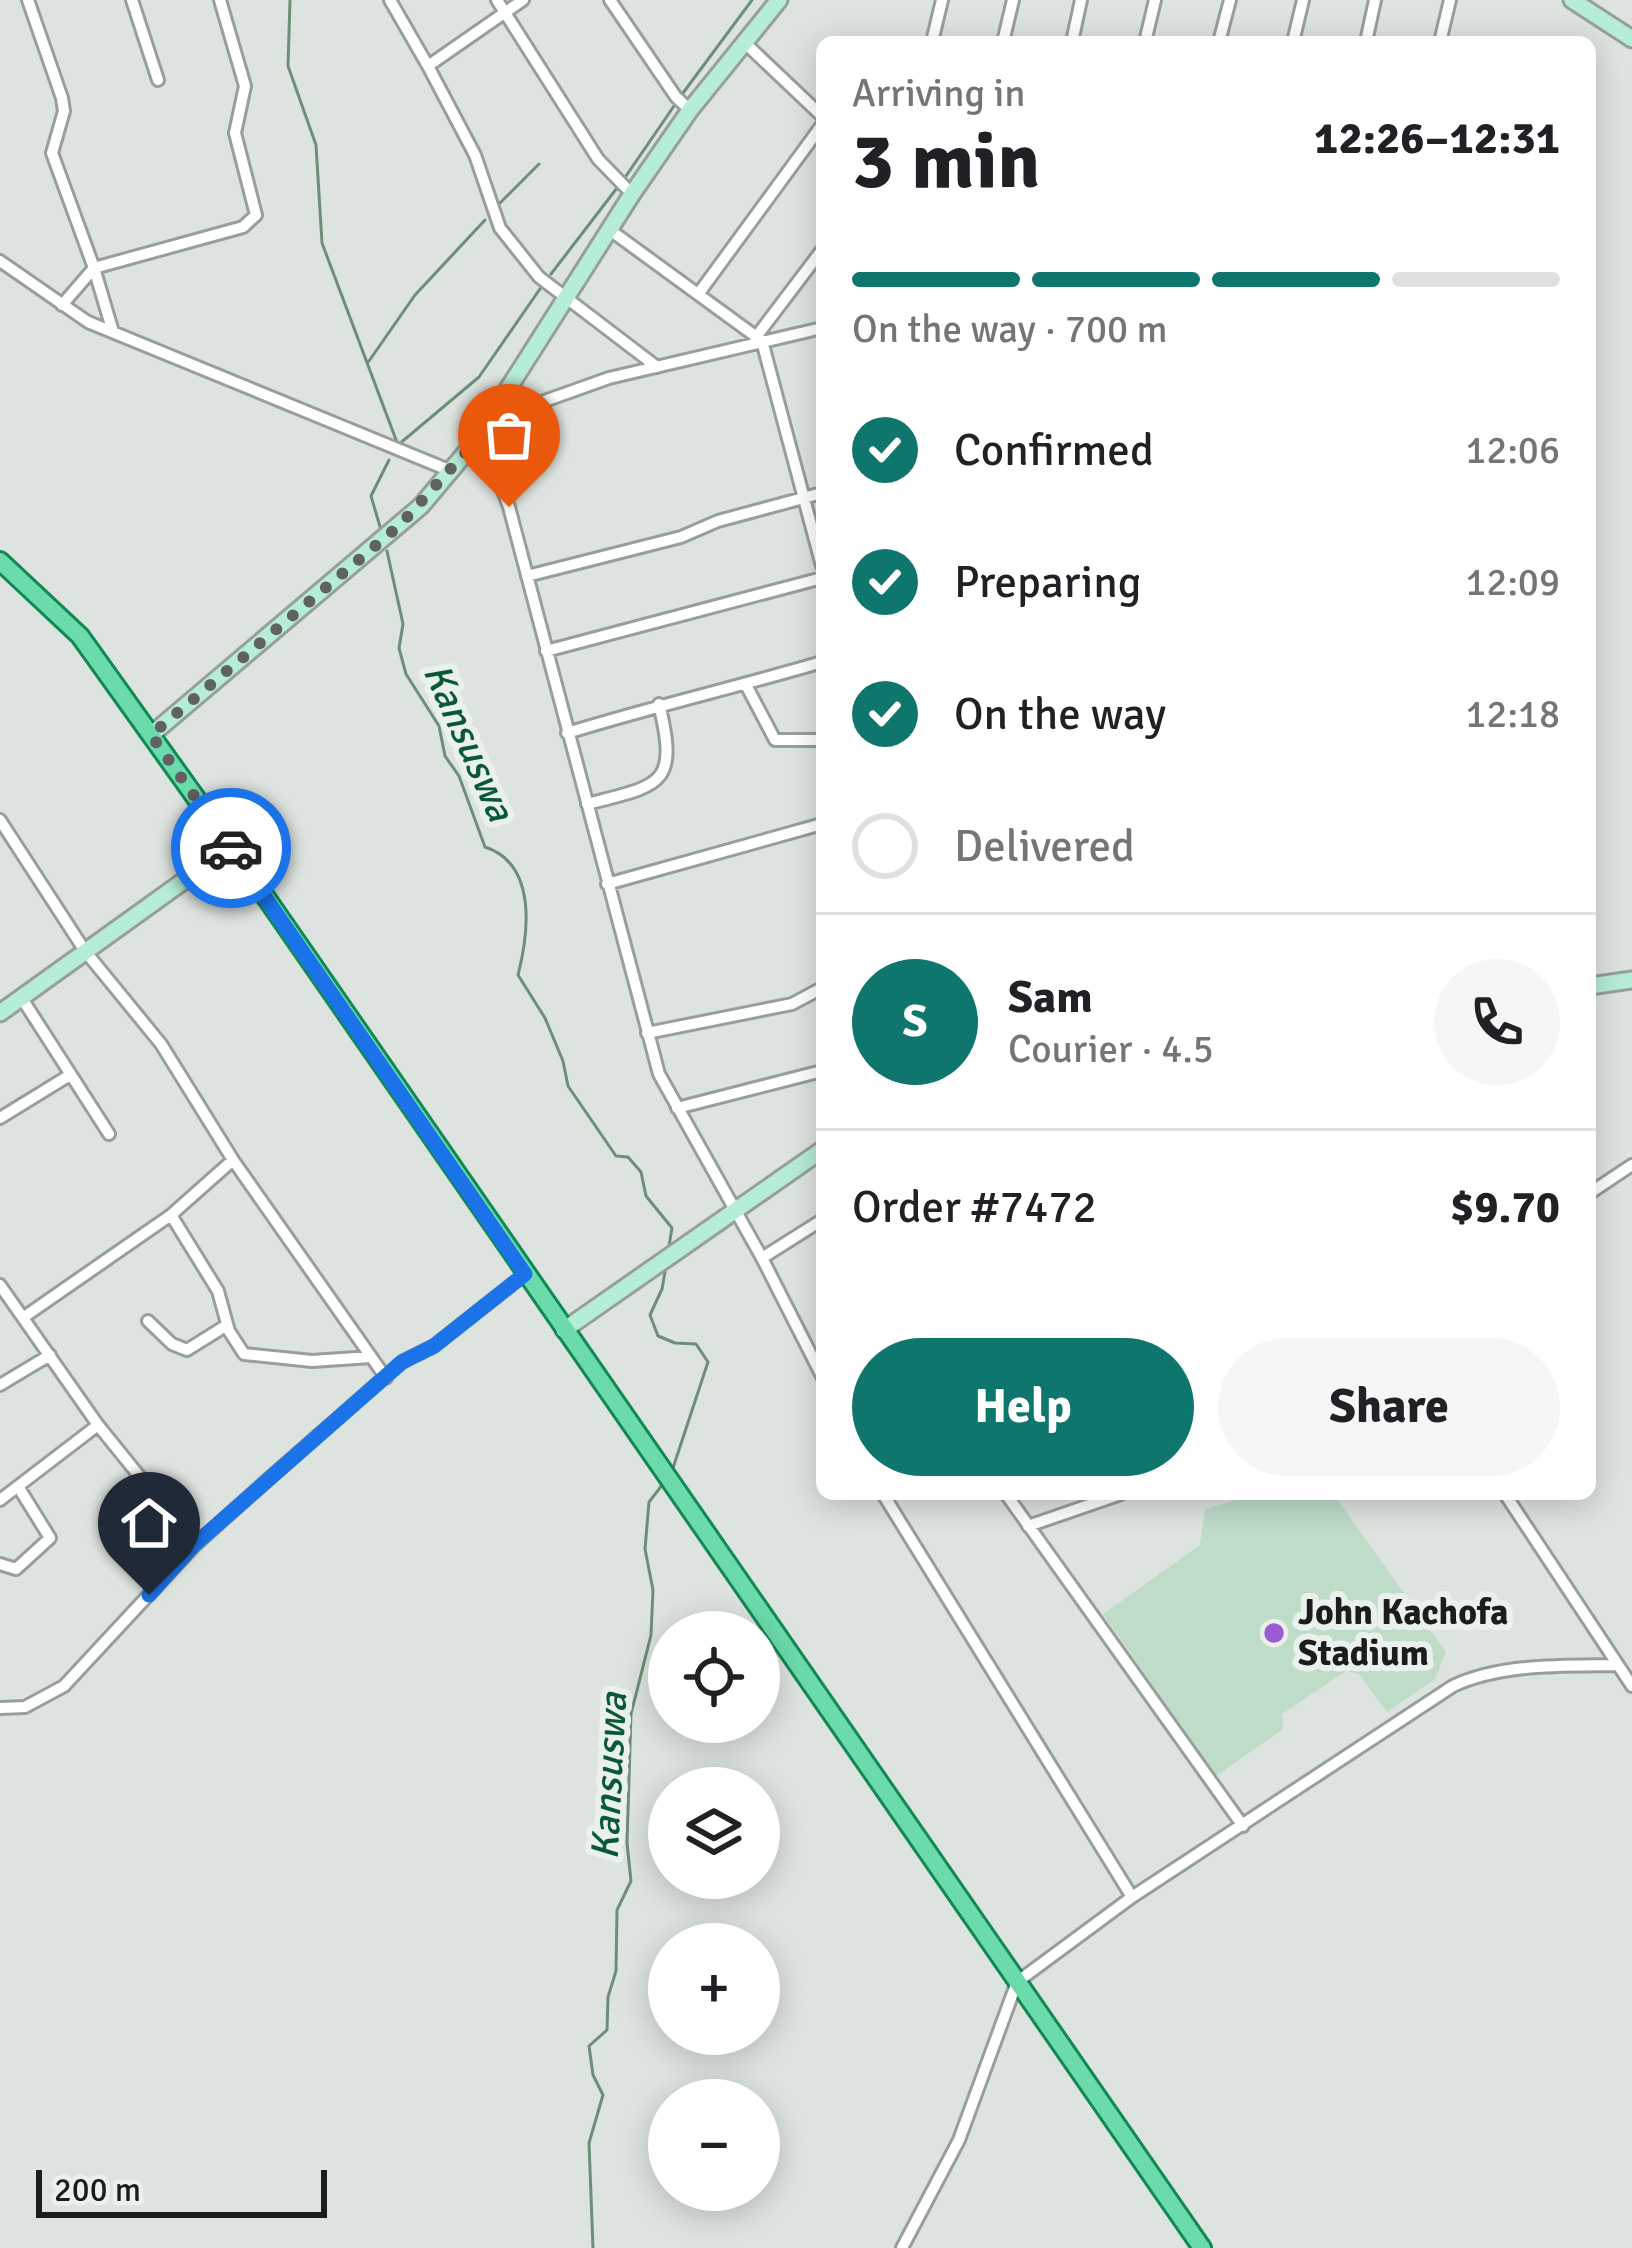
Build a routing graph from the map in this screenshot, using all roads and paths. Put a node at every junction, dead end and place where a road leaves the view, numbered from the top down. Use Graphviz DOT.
graph roads {
  1 [pos="28,0"];
  2 [pos="132,0"];
  3 [pos="220,0"];
  4 [pos="391,0"];
  5 [pos="523,0"];
  6 [pos="610,0"];
  7 [pos="778,0"];
  8 [pos="941,0"];
  9 [pos="1012,0"];
  10 [pos="1081,0"];
  11 [pos="1155,0"];
  12 [pos="1230,0"];
  13 [pos="1303,0"];
  14 [pos="1375,0"];
  15 [pos="1450,0"];
  16 [pos="1583,2"];
  17 [pos="500,6"];
  18 [pos="933,36"];
  19 [pos="1004,36"];
  20 [pos="1073,36"];
  21 [pos="1146,36"];
  22 [pos="1221,36"];
  23 [pos="1294,36"];
  24 [pos="1367,36"];
  25 [pos="1441,36"];
  26 [pos="1632,39"];
  27 [pos="745,43"];
  28 [pos="428,66"];
  29 [pos="158,80"];
  30 [pos="690,110"];
  31 [pos="816,115"];
  32 [pos="816,129"];
  33 [pos="632,194"];
  34 [pos="610,230"];
  35 [pos="816,258"];
  36 [pos="0,261"];
  37 [pos="94,268"];
  38 [pos="699,293"];
  39 [pos="566,297"];
  40 [pos="62,304"];
  41 [pos="816,329"];
  42 [pos="113,332"];
  43 [pos="759,339"];
  44 [pos="657,367"];
  45 [pos="509,384"];
  46 [pos="473,444"];
  47 [pos="451,471"];
  48 [pos="816,495"];
  49 [pos="804,498"];
  50 [pos="816,543"];
  51 [pos="0,561"];
  52 [pos="526,575"];
  53 [pos="816,580"];
  54 [pos="547,651"];
  55 [pos="816,664"];
  56 [pos="746,685"];
  57 [pos="659,704"];
  58 [pos="567,733"];
  59 [pos="151,735"];
  60 [pos="816,740"];
  61 [pos="587,804"];
  62 [pos="0,820"];
  63 [pos="816,826"];
  64 [pos="231,847"];
  65 [pos="607,884"];
  66 [pos="85,951"];
  67 [pos="1632,980"];
  68 [pos="1596,985"];
  69 [pos="816,991"];
  70 [pos="21,997"];
  71 [pos="0,1012"];
  72 [pos="647,1034"];
  73 [pos="816,1073"];
  74 [pos="70,1075"];
  75 [pos="677,1108"];
  76 [pos="0,1118"];
  77 [pos="109,1134"];
  78 [pos="816,1154"];
  79 [pos="233,1160"];
  80 [pos="1632,1165"];
  81 [pos="1596,1188"];
  82 [pos="734,1212"];
  83 [pos="171,1215"];
  84 [pos="816,1224"];
  85 [pos="762,1258"];
  86 [pos="525,1274"];
  87 [pos="0,1285"];
  88 [pos="24,1317"];
  89 [pos="148,1321"];
  90 [pos="227,1325"];
  91 [pos="565,1330"];
  92 [pos="50,1355"];
  93 [pos="371,1357"];
  94 [pos="816,1364"];
  95 [pos="386,1378"];
  96 [pos="0,1385"];
  97 [pos="98,1425"];
  98 [pos="19,1487"];
  99 [pos="0,1500"];
  100 [pos="887,1500"];
  101 [pos="1010,1500"];
  102 [pos="1103,1500"];
  103 [pos="1509,1500"];
  104 [pos="1028,1526"];
  105 [pos="194,1545"];
  106 [pos="0,1564"];
  107 [pos="1618,1665"];
  108 [pos="1632,1686"];
  109 [pos="0,1708"];
  110 [pos="1243,1826"];
  111 [pos="1132,1897"];
  112 [pos="1017,1982"];
  113 [pos="902,2248"];
  114 [pos="1202,2248"];
  1 -- 37 [label="street"];
  2 -- 29 [label="street"];
  3 -- 37 [label="street"];
  4 -- 28 [label="street"];
  5 -- 17 [label="street"];
  6 -- 30 [label="street"];
  7 -- 27 [label="street"];
  8 -- 18 [label="street"];
  9 -- 19 [label="street"];
  10 -- 20 [label="street"];
  11 -- 21 [label="street"];
  12 -- 22 [label="street"];
  13 -- 23 [label="street"];
  14 -- 24 [label="street"];
  15 -- 25 [label="street"];
  16 -- 26 [label="street"];
  17 -- 28 [label="street"];
  17 -- 33 [label="street"];
  27 -- 30 [label="street"];
  27 -- 31 [label="street"];
  28 -- 39 [label="street"];
  30 -- 33 [label="street"];
  32 -- 38 [label="street"];
  33 -- 34 [label="street"];
  34 -- 38 [label="street"];
  34 -- 39 [label="street"];
  35 -- 43 [label="street"];
  36 -- 40 [label="street"];
  37 -- 40 [label="street"];
  37 -- 42 [label="street"];
  38 -- 43 [label="street"];
  39 -- 44 [label="street"];
  39 -- 45 [label="street"];
  40 -- 42 [label="street"];
  41 -- 43 [label="street"];
  42 -- 47 [label="street"];
  43 -- 44 [label="street"];
  43 -- 49 [label="street"];
  44 -- 45 [label="street"];
  45 -- 46 [label="street"];
  46 -- 47 [label="street"];
  46 -- 52 [label="street"];
  47 -- 59 [label="street"];
  48 -- 49 [label="street"];
  49 -- 50 [label="street"];
  49 -- 52 [label="street"];
  51 -- 59 [label="main road"];
  52 -- 54 [label="street"];
  53 -- 54 [label="street"];
  54 -- 58 [label="street"];
  55 -- 56 [label="street"];
  56 -- 57 [label="street"];
  56 -- 60 [label="street"];
  57 -- 58 [label="street"];
  57 -- 61 [label="street"];
  58 -- 61 [label="street"];
  59 -- 64 [label="main road"];
  61 -- 65 [label="street"];
  62 -- 66 [label="street"];
  63 -- 65 [label="street"];
  64 -- 66 [label="street"];
  64 -- 86 [label="main road"];
  65 -- 72 [label="street"];
  66 -- 70 [label="street"];
  66 -- 79 [label="street"];
  67 -- 68 [label="street"];
  69 -- 72 [label="street"];
  70 -- 71 [label="street"];
  70 -- 74 [label="street"];
  72 -- 75 [label="street"];
  73 -- 75 [label="street"];
  74 -- 76 [label="street"];
  74 -- 77 [label="street"];
  75 -- 82 [label="street"];
  78 -- 82 [label="street"];
  79 -- 83 [label="street"];
  79 -- 93 [label="street"];
  80 -- 81 [label="street"];
  82 -- 85 [label="street"];
  82 -- 91 [label="street"];
  83 -- 88 [label="street"];
  83 -- 90 [label="street"];
  84 -- 85 [label="street"];
  85 -- 94 [label="street"];
  86 -- 91 [label="main road"];
  86 -- 95 [label="street"];
  87 -- 88 [label="street"];
  88 -- 92 [label="street"];
  89 -- 90 [label="street"];
  90 -- 93 [label="street"];
  91 -- 112 [label="main road"];
  92 -- 96 [label="street"];
  92 -- 97 [label="street"];
  93 -- 95 [label="street"];
  95 -- 105 [label="street"];
  97 -- 98 [label="street"];
  97 -- 105 [label="street"];
  98 -- 99 [label="street"];
  98 -- 106 [label="street"];
  100 -- 111 [label="street"];
  101 -- 104 [label="street"];
  102 -- 104 [label="street"];
  103 -- 107 [label="street"];
  104 -- 110 [label="street"];
  105 -- 109 [label="street"];
  107 -- 108 [label="street"];
  107 -- 110 [label="street"];
  110 -- 111 [label="street"];
  111 -- 112 [label="street"];
  112 -- 113 [label="street"];
  112 -- 114 [label="main road"];
}
